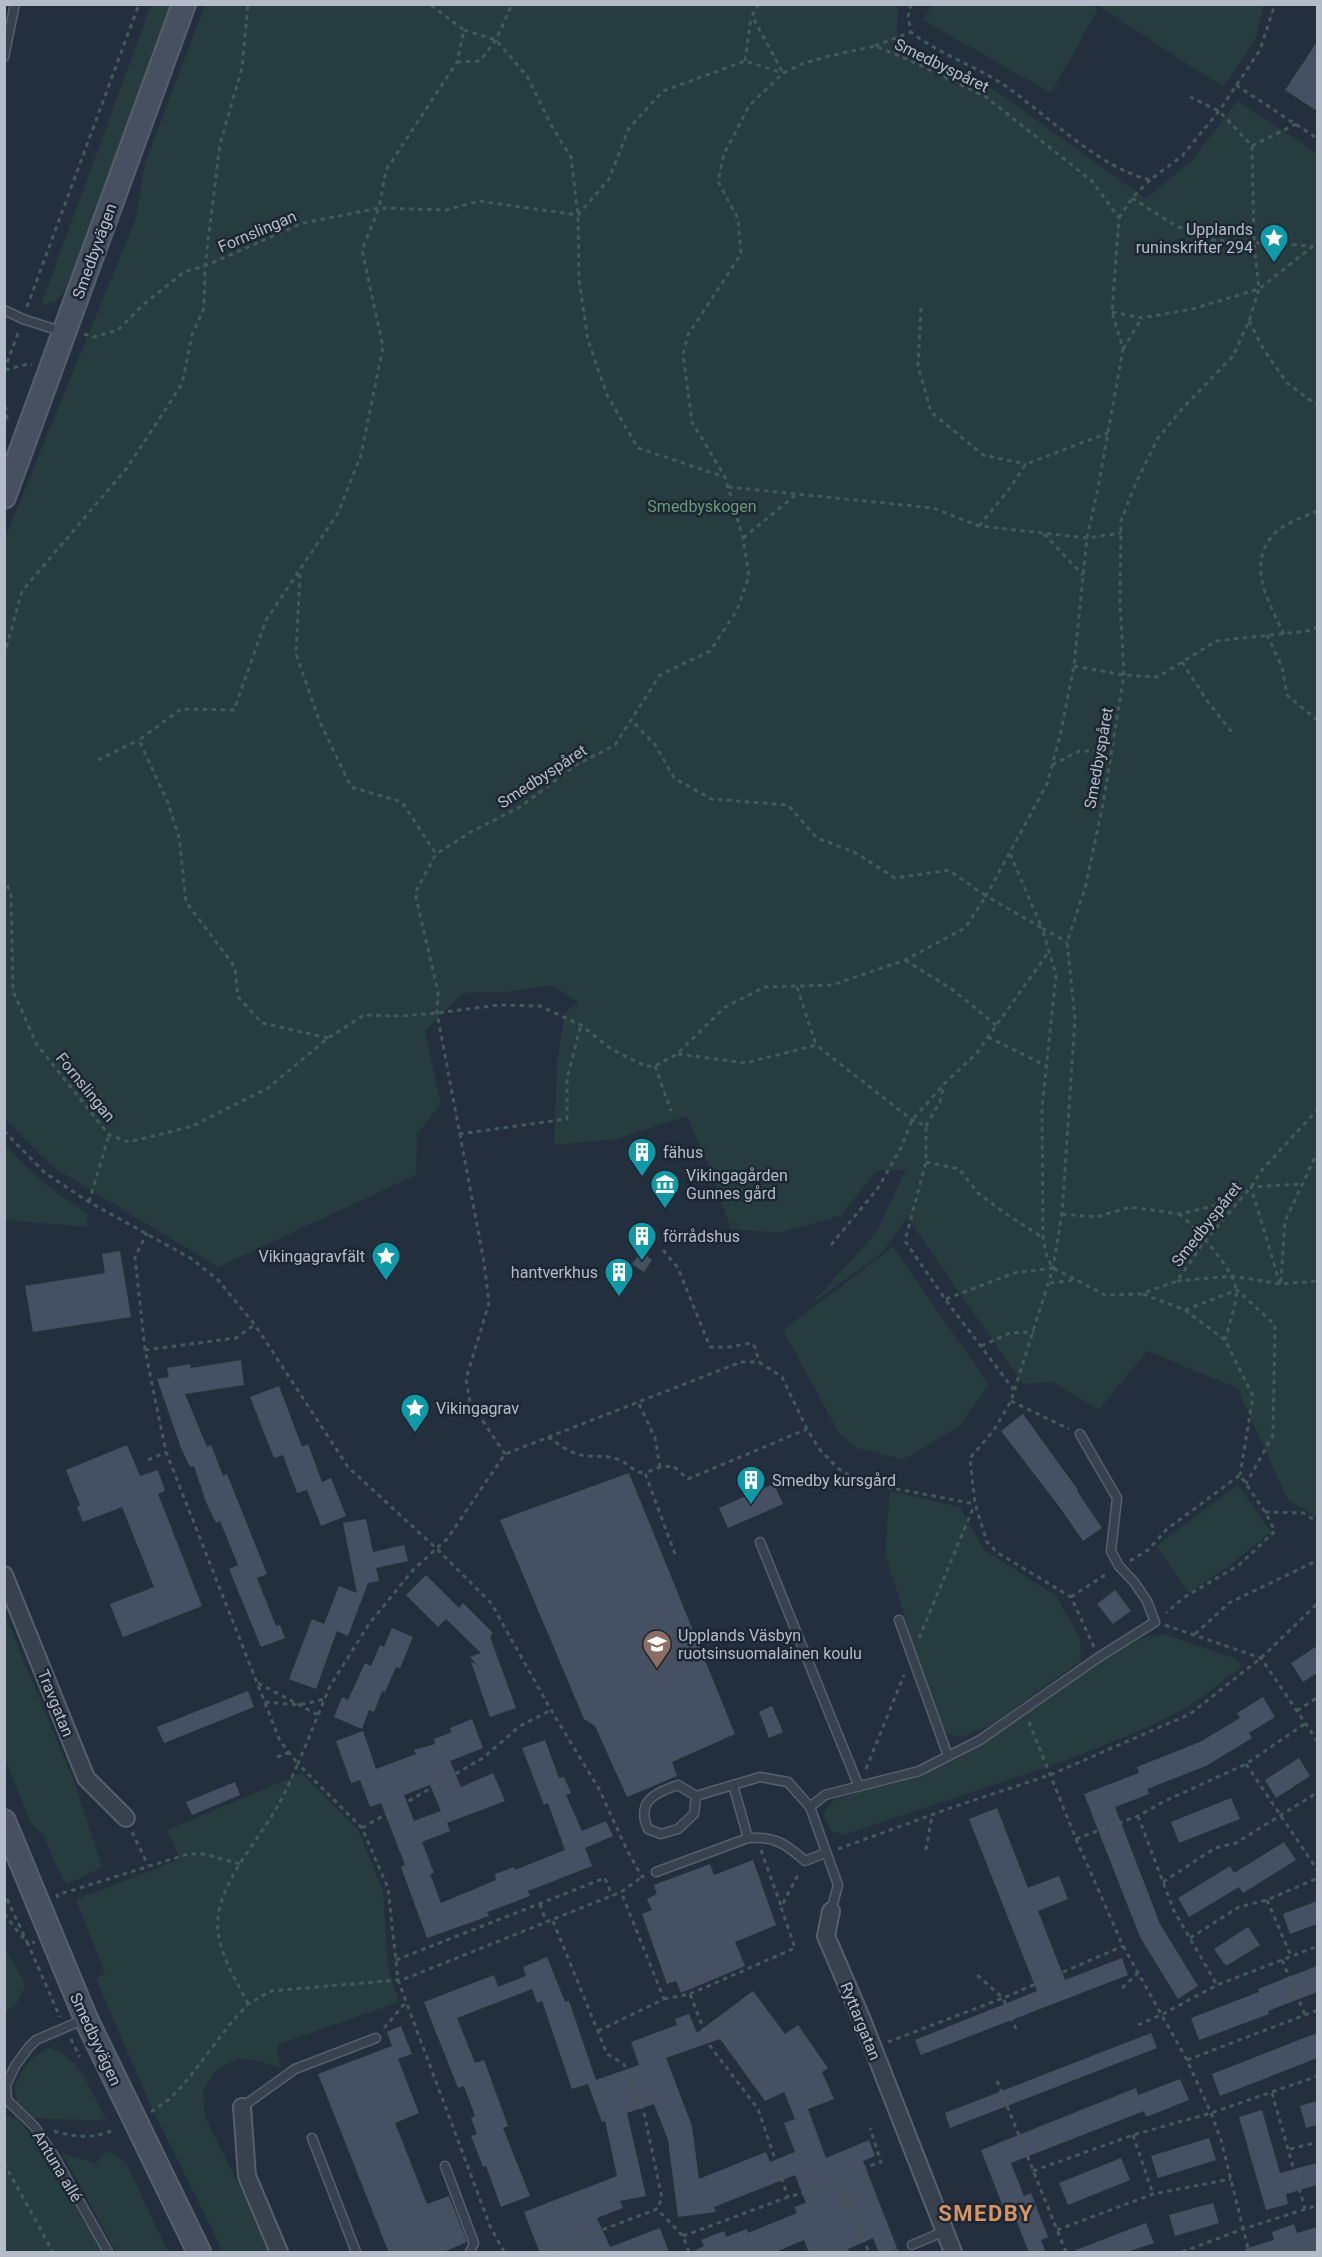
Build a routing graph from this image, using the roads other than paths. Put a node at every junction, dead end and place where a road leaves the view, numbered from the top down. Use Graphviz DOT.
graph roads {
  1 [pos="15,4"];
  2 [pos="184,4"];
  3 [pos="4,57"];
  4 [pos="4,310"];
  5 [pos="72,333"];
  6 [pos="4,497"];
  7 [pos="1080,1434"];
  8 [pos="760,1542"];
  9 [pos="4,1575"];
  10 [pos="899,1620"];
  11 [pos="948,1756"];
  12 [pos="733,1785"];
  13 [pos="859,1787"];
  14 [pos="696,1796"];
  15 [pos="810,1808"];
  16 [pos="126,1818"];
  17 [pos="4,1821"];
  18 [pos="748,1838"];
  19 [pos="825,1853"];
  20 [pos="656,1872"];
  21 [pos="831,1911"];
  22 [pos="86,2019"];
  23 [pos="376,2038"];
  24 [pos="242,2107"];
  25 [pos="312,2138"];
  26 [pos="445,2166"];
  27 [pos="945,2231"];
  28 [pos="912,2245"];
  29 [pos="108,2253"];
  30 [pos="199,2253"];
  31 [pos="279,2253"];
  32 [pos="356,2253"];
  33 [pos="470,2253"];
  34 [pos="953,2253"];
  1 -- 3 [label="lane"];
  2 -- 5 [label="street, Smedbyvägen"];
  4 -- 5 [label="lane"];
  5 -- 6 [label="street, Smedbyvägen"];
  7 -- 11 [label="lane"];
  8 -- 13 [label="lane"];
  9 -- 16 [label="street, Travgatan"];
  10 -- 11 [label="lane"];
  11 -- 13 [label="lane"];
  12 -- 14 [label="lane, Ryttargatan"];
  12 -- 15 [label="lane, Ryttargatan"];
  12 -- 18 [label="lane"];
  13 -- 15 [label="lane"];
  14 -- 14 [label="lane"];
  15 -- 19 [label="lane, Ryttargatan"];
  17 -- 22 [label="street, Smedbyvägen"];
  18 -- 19 [label="lane"];
  18 -- 20 [label="lane"];
  19 -- 21 [label="lane, Ryttargatan"];
  21 -- 27 [label="street, Ryttargatan"];
  22 -- 29 [label="lane, Antuna allé"];
  22 -- 30 [label="street, Smedbyvägen"];
  23 -- 24 [label="lane"];
  24 -- 31 [label="street"];
  25 -- 32 [label="lane"];
  26 -- 33 [label="lane"];
  27 -- 28 [label="lane"];
  27 -- 34 [label="street, Ryttargatan"];
}
